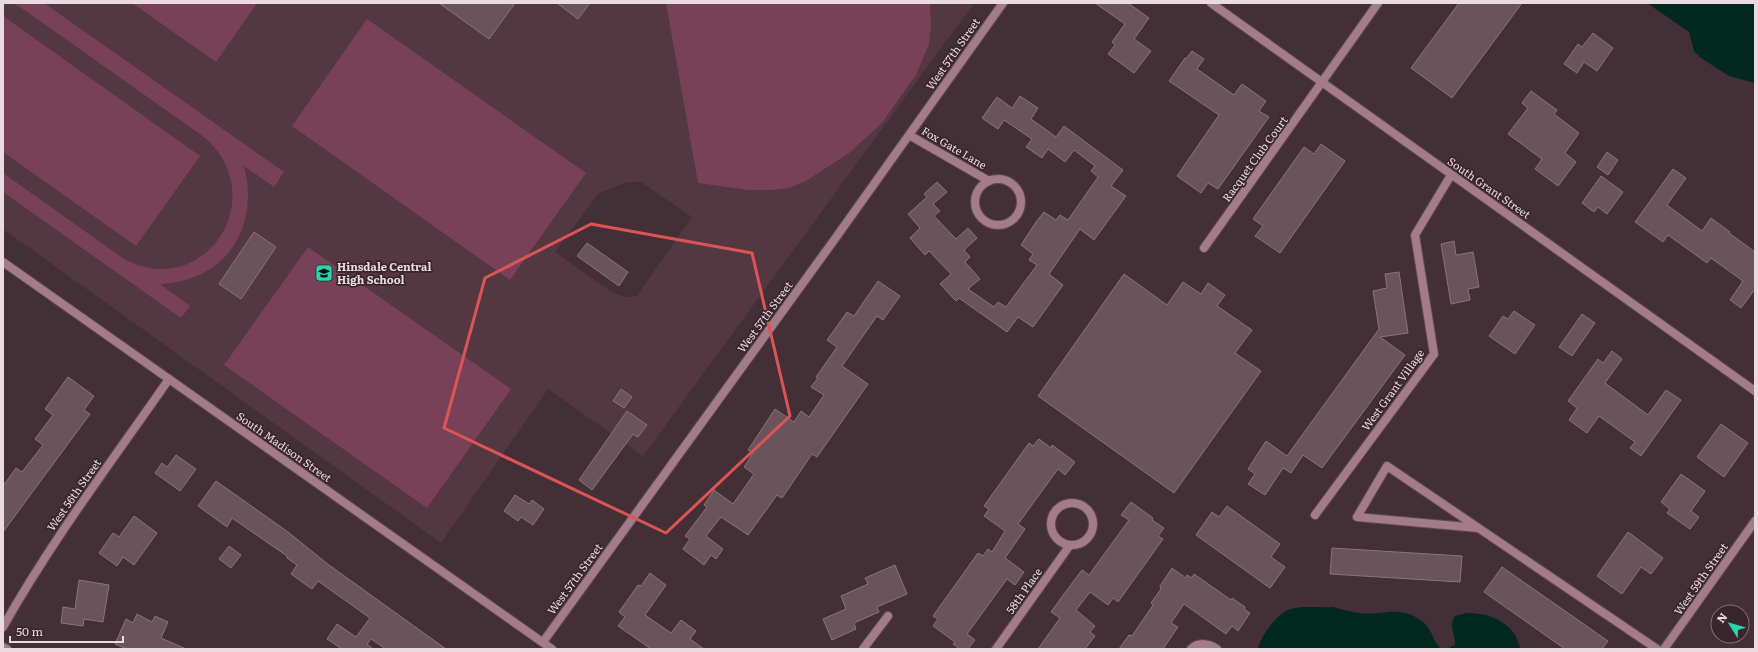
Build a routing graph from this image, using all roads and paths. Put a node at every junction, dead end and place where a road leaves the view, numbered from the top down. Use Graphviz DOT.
graph roads {
  1 [pos="1003,3"];
  2 [pos="1211,3"];
  3 [pos="1378,3"];
  4 [pos="1323,82"];
  5 [pos="909,135"];
  6 [pos="1451,175"];
  7 [pos="989,181"];
  8 [pos="1204,248"];
  9 [pos="3,262"];
  10 [pos="169,379"];
  11 [pos="1755,391"];
  12 [pos="1315,515"];
  13 [pos="1755,521"];
  14 [pos="1478,528"];
  15 [pos="1070,545"];
  16 [pos="888,616"];
  17 [pos="3,627"];
  18 [pos="543,642"];
  19 [pos="3,647"];
  20 [pos="7,649"];
  21 [pos="552,649"];
  22 [pos="863,649"];
  23 [pos="996,649"];
  24 [pos="1191,649"];
  25 [pos="1217,649"];
  26 [pos="1658,649"];
  27 [pos="1664,649"];
  1 -- 5 [label="street, West 57th Street"];
  2 -- 4 [label="street, South Grant Street"];
  3 -- 4 [label="street, Racquet Club Court"];
  4 -- 6 [label="street, South Grant Street"];
  4 -- 8 [label="street, Racquet Club Court"];
  5 -- 7 [label="street, Fox Gate Lane"];
  5 -- 18 [label="street, West 57th Street"];
  6 -- 11 [label="street, South Grant Street"];
  6 -- 12 [label="street, West Grant Village"];
  7 -- 7 [label="street, Fox Gate Lane"];
  9 -- 10 [label="street, South Madison Street"];
  10 -- 17 [label="street, West 56th Street"];
  10 -- 18 [label="street, South Madison Street"];
  13 -- 27 [label="street, West 59th Street"];
  14 -- 14 [label="street"];
  14 -- 26 [label="street"];
  15 -- 15 [label="street"];
  15 -- 23 [label="street, 58th Place"];
  16 -- 22 [label="street"];
  18 -- 21 [label="street, South Madison Street"];
  19 -- 20 [label="street"];
  24 -- 25 [label="street"];
}
